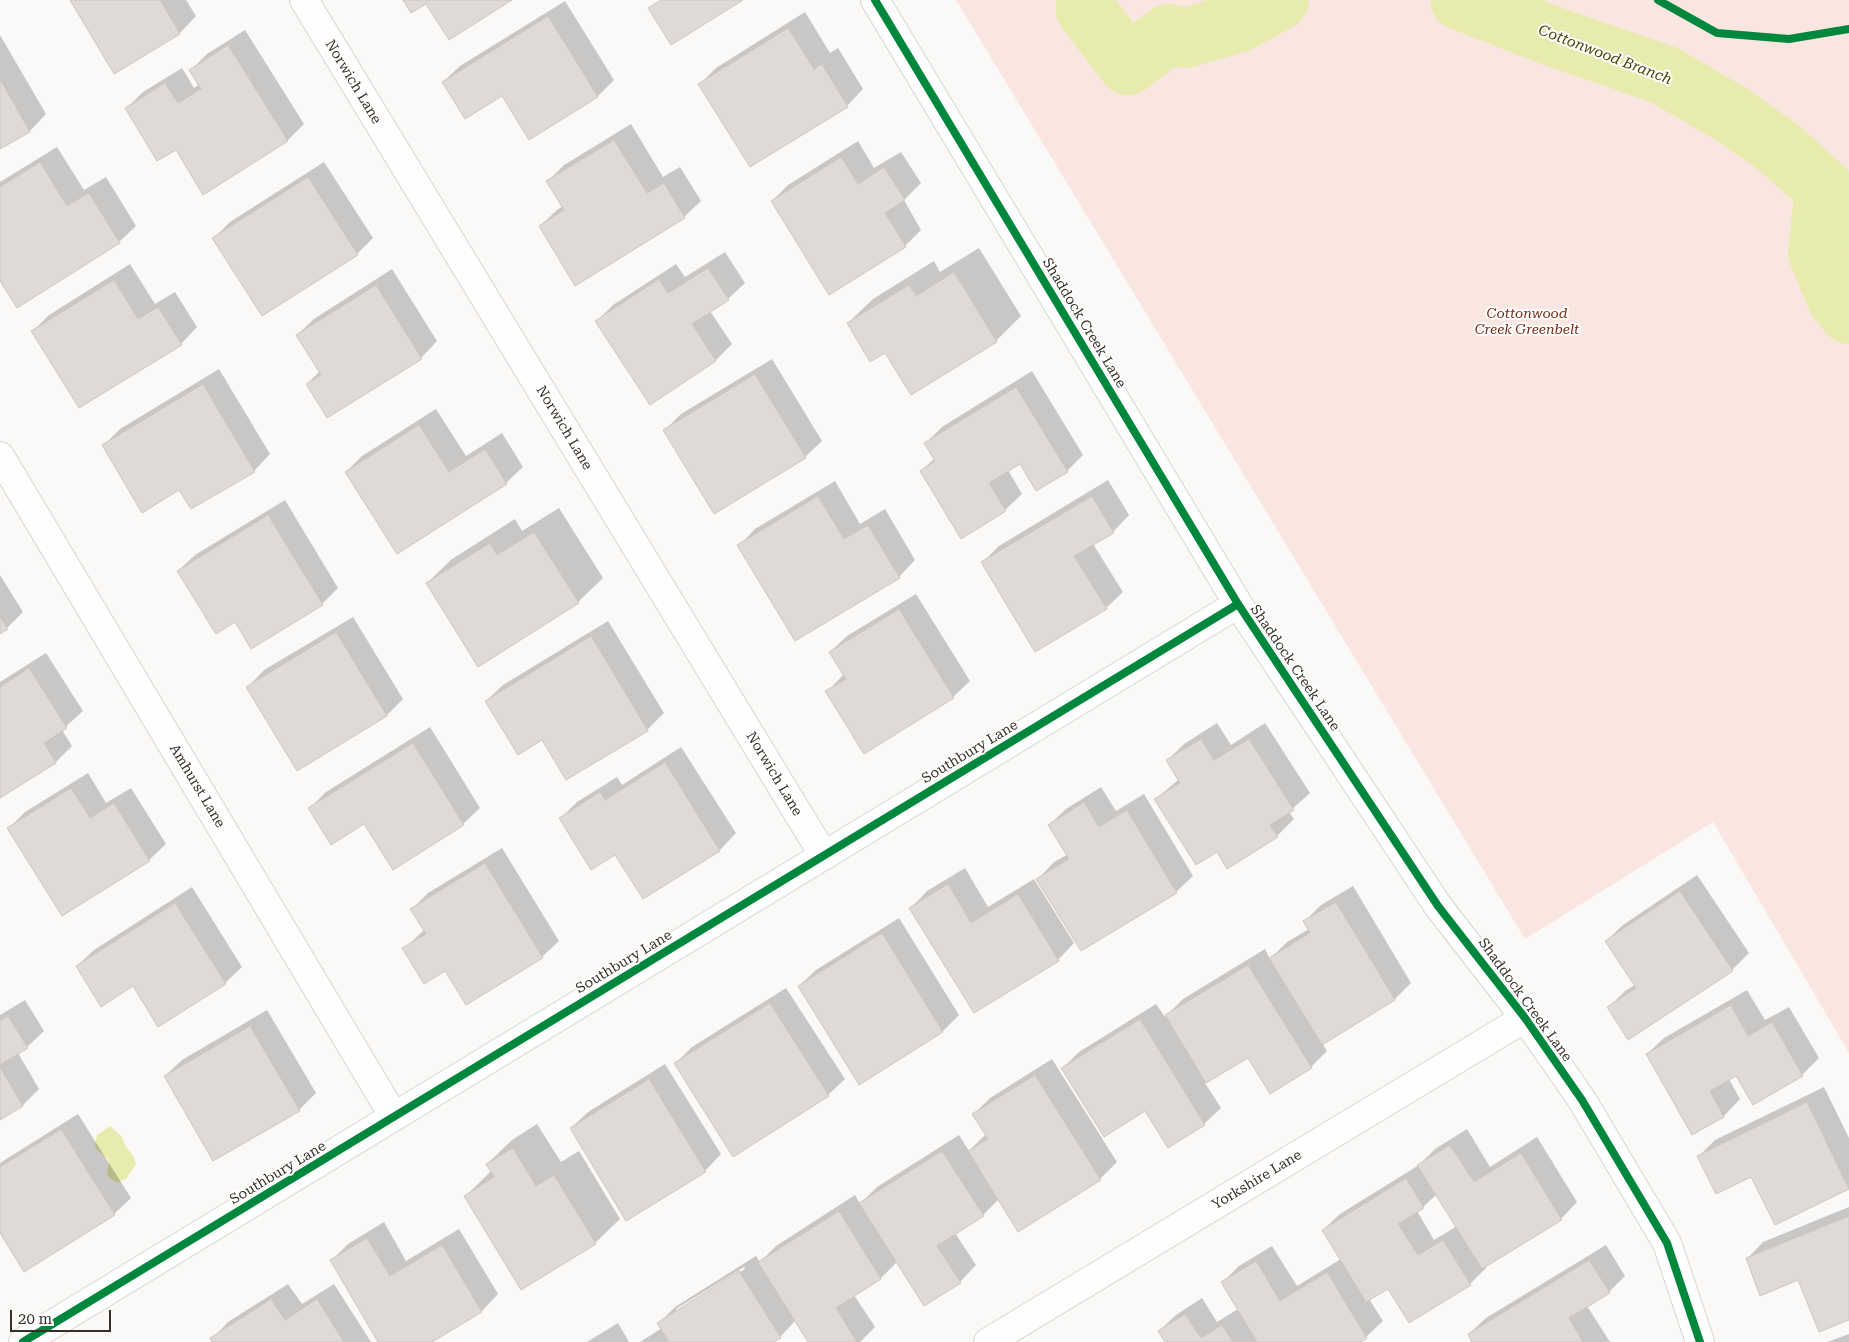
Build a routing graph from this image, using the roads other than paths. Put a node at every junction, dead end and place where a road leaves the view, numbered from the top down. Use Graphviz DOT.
graph roads {
  1 [pos="304,0"];
  2 [pos="875,0"];
  3 [pos="0,456"];
  4 [pos="1238,604"];
  5 [pos="824,856"];
  6 [pos="1525,1018"];
  7 [pos="394,1117"];
  8 [pos="1027,1332"];
  9 [pos="23,1342"];
  10 [pos="988,1342"];
  11 [pos="1700,1342"];
  1 -- 5 [label="street, Norwich Lane"];
  2 -- 4 [label="street, Shaddock Creek Lane"];
  3 -- 7 [label="street, Amhurst Lane"];
  4 -- 5 [label="street, Southbury Lane"];
  4 -- 6 [label="street, Shaddock Creek Lane"];
  5 -- 7 [label="street, Southbury Lane"];
  6 -- 8 [label="street, Yorkshire Lane"];
  6 -- 11 [label="street, Shaddock Creek Lane"];
  7 -- 9 [label="street, Southbury Lane"];
  8 -- 10 [label="street, Yorkshire Lane"];
}
